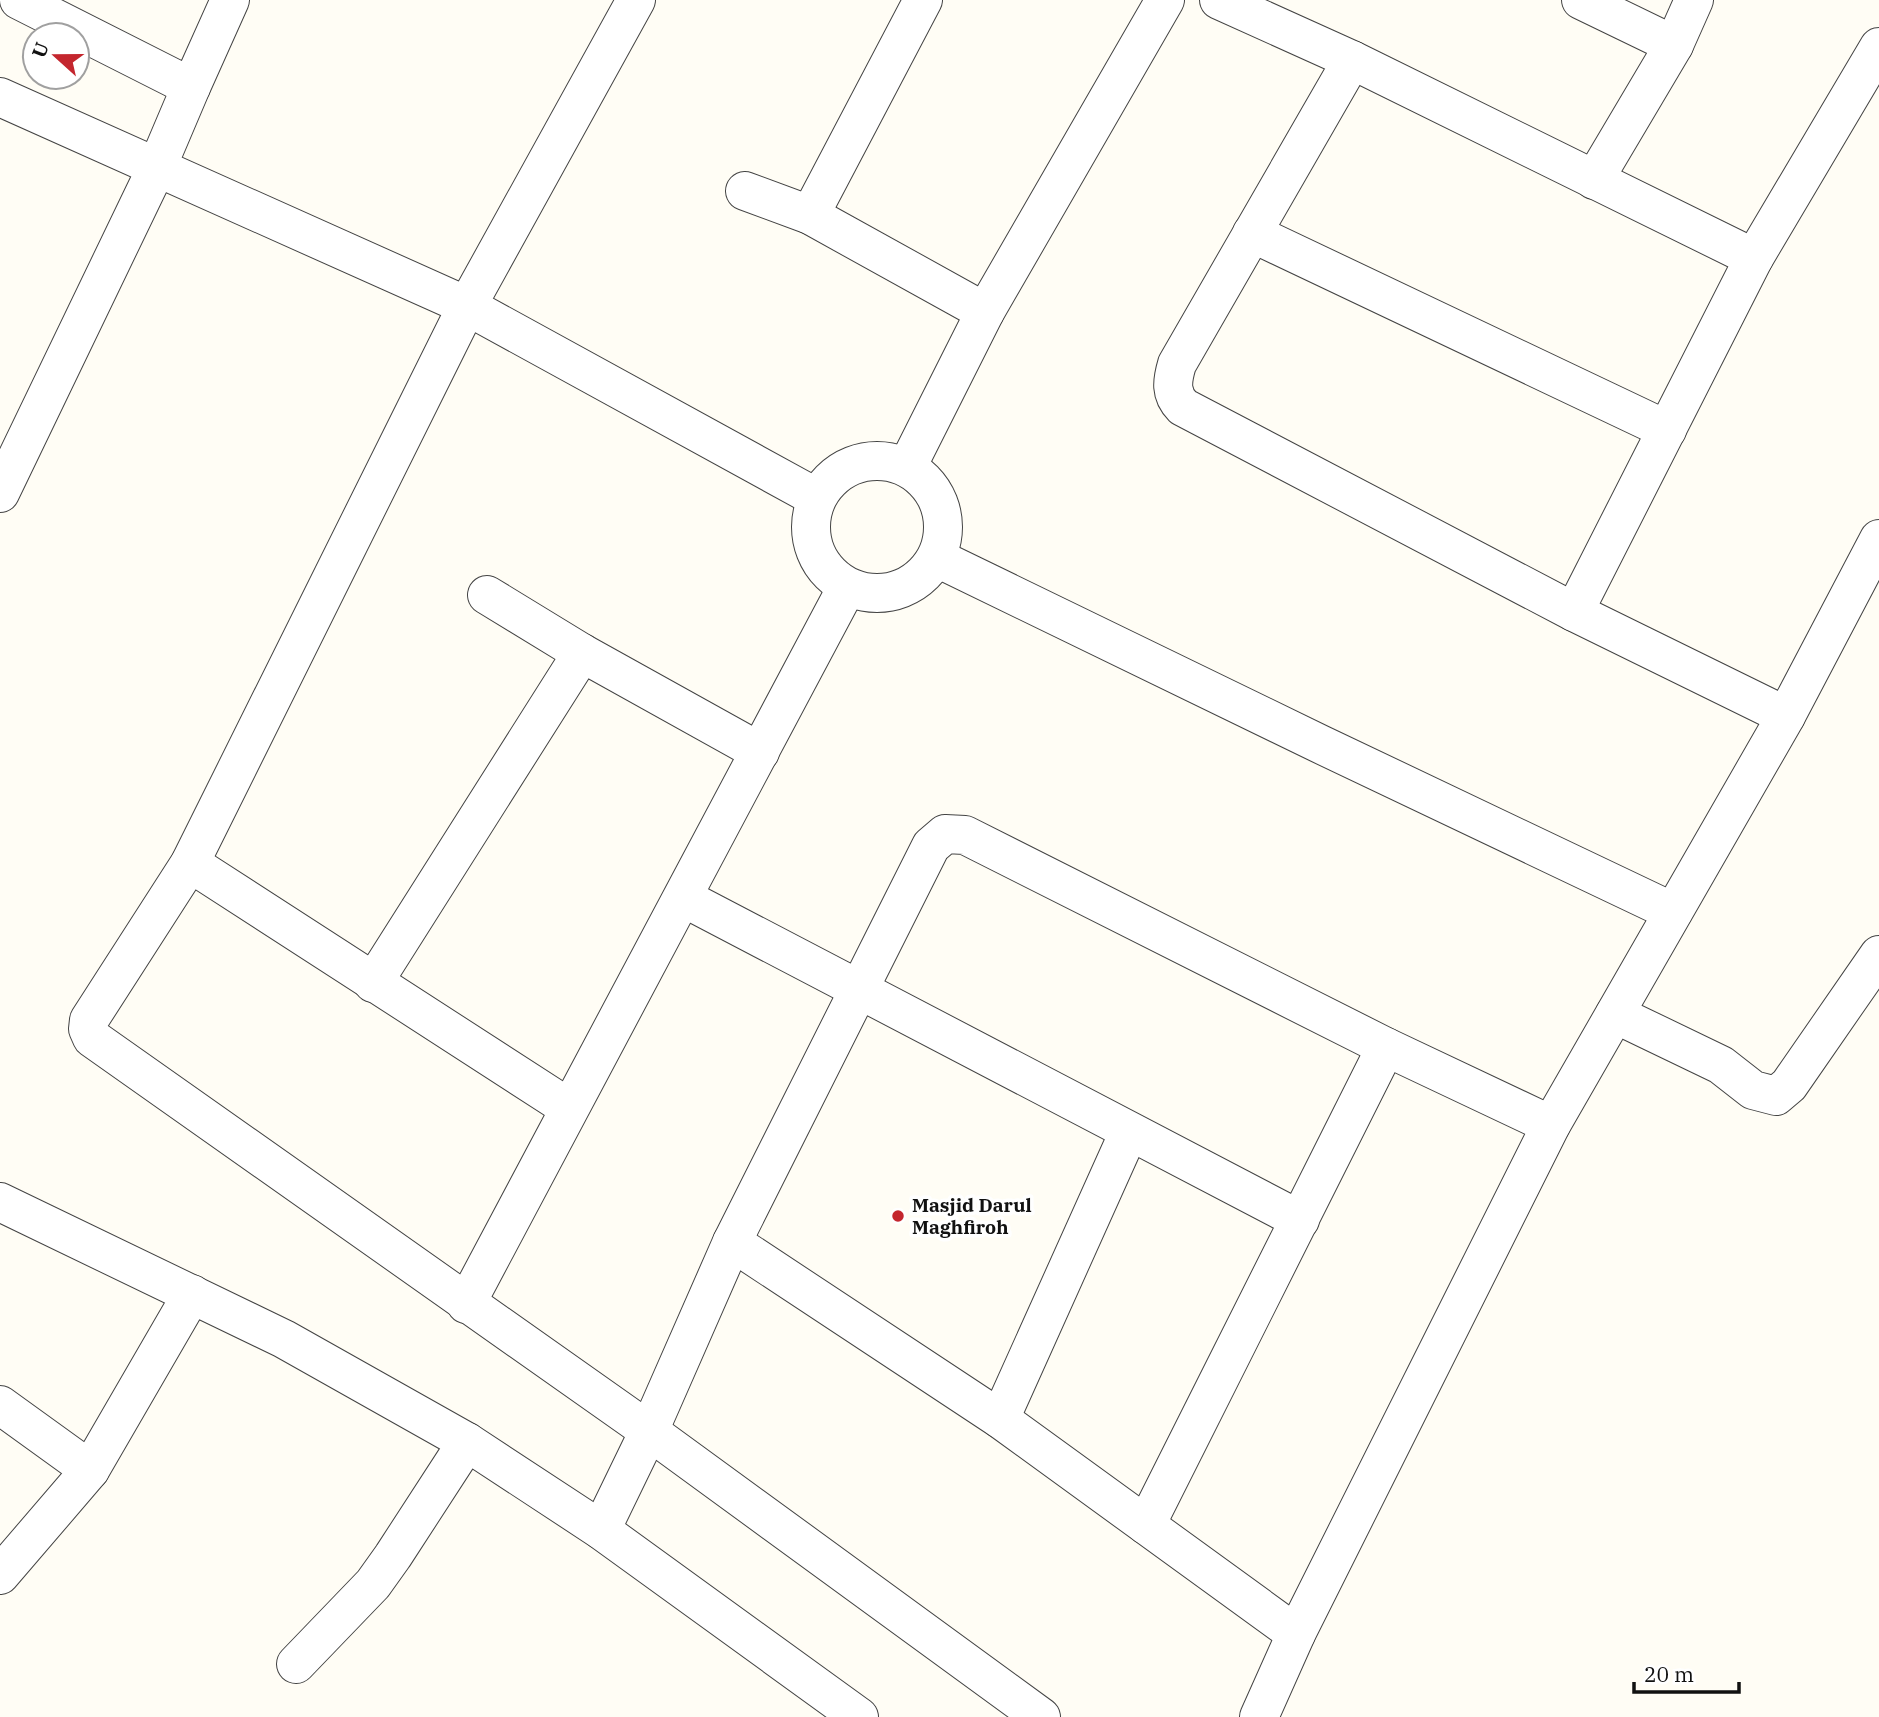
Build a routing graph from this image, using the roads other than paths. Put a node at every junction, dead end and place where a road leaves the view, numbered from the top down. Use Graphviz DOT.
graph roads {
  1 [pos="19,0"];
  2 [pos="230,0"];
  3 [pos="636,0"];
  4 [pos="923,0"];
  5 [pos="1165,0"];
  6 [pos="1219,0"];
  7 [pos="1581,0"];
  8 [pos="1694,0"];
  9 [pos="1674,45"];
  10 [pos="1879,47"];
  11 [pos="1352,60"];
  12 [pos="191,87"];
  13 [pos="5,111"];
  14 [pos="157,167"];
  15 [pos="1594,180"];
  16 [pos="745,191"];
  17 [pos="810,215"];
  18 [pos="1252,233"];
  19 [pos="1755,258"];
  20 [pos="467,306"];
  21 [pos="985,312"];
  22 [pos="1667,430"];
  23 [pos="907,467"];
  24 [pos="0,493"];
  25 [pos="817,498"];
  26 [pos="1879,539"];
  27 [pos="937,558"];
  28 [pos="847,587"];
  29 [pos="487,595"];
  30 [pos="1574,612"];
  31 [pos="582,653"];
  32 [pos="1786,716"];
  33 [pos="761,752"];
  34 [pos="190,863"];
  35 [pos="684,898"];
  36 [pos="1673,912"];
  37 [pos="1879,955"];
  38 [pos="373,983"];
  39 [pos="857,991"];
  40 [pos="1615,1014"];
  41 [pos="1386,1047"];
  42 [pos="569,1108"];
  43 [pos="1551,1125"];
  44 [pos="1129,1132"];
  45 [pos="0,1202"];
  46 [pos="1300,1220"];
  47 [pos="732,1242"];
  48 [pos="192,1294"];
  49 [pos="466,1304"];
  50 [pos="0,1405"];
  51 [pos="1000,1419"];
  52 [pos="649,1431"];
  53 [pos="467,1442"];
  54 [pos="90,1470"];
  55 [pos="1146,1525"];
  56 [pos="601,1530"];
  57 [pos="0,1575"];
  58 [pos="1296,1634"];
  59 [pos="296,1664"];
  60 [pos="859,1717"];
  61 [pos="1041,1717"];
  62 [pos="1259,1717"];
  1 -- 12 [label="street"];
  2 -- 12 [label="street"];
  3 -- 20 [label="street"];
  4 -- 17 [label="street"];
  5 -- 21 [label="street"];
  6 -- 11 [label="street"];
  7 -- 9 [label="street"];
  8 -- 9 [label="street"];
  9 -- 15 [label="street"];
  10 -- 19 [label="street"];
  11 -- 15 [label="street"];
  11 -- 18 [label="street"];
  12 -- 14 [label="street"];
  13 -- 14 [label="street"];
  14 -- 20 [label="street"];
  14 -- 24 [label="street"];
  15 -- 19 [label="street"];
  16 -- 17 [label="street"];
  17 -- 21 [label="street"];
  18 -- 22 [label="street"];
  18 -- 30 [label="street"];
  19 -- 22 [label="street"];
  20 -- 25 [label="street"];
  20 -- 34 [label="street"];
  21 -- 23 [label="street"];
  22 -- 30 [label="street"];
  23 -- 25 [label="street"];
  23 -- 27 [label="street"];
  25 -- 28 [label="street"];
  26 -- 32 [label="street"];
  27 -- 28 [label="street"];
  27 -- 36 [label="street"];
  28 -- 33 [label="street"];
  29 -- 31 [label="street"];
  30 -- 32 [label="street"];
  31 -- 33 [label="street"];
  31 -- 38 [label="street"];
  32 -- 36 [label="street"];
  33 -- 35 [label="street"];
  34 -- 38 [label="street"];
  34 -- 49 [label="street"];
  35 -- 39 [label="street"];
  35 -- 42 [label="street"];
  36 -- 40 [label="street"];
  37 -- 40 [label="street"];
  38 -- 42 [label="street"];
  39 -- 41 [label="street"];
  39 -- 44 [label="street"];
  39 -- 47 [label="street"];
  40 -- 43 [label="street"];
  41 -- 43 [label="street"];
  41 -- 46 [label="street"];
  42 -- 49 [label="street"];
  43 -- 58 [label="street"];
  44 -- 46 [label="street"];
  44 -- 51 [label="street"];
  45 -- 48 [label="street"];
  46 -- 55 [label="street"];
  47 -- 51 [label="street"];
  47 -- 52 [label="street"];
  48 -- 53 [label="street"];
  48 -- 54 [label="street"];
  49 -- 52 [label="street"];
  50 -- 54 [label="street"];
  51 -- 55 [label="street"];
  52 -- 56 [label="street"];
  52 -- 61 [label="street"];
  53 -- 56 [label="street"];
  53 -- 59 [label="street"];
  54 -- 57 [label="street"];
  55 -- 58 [label="street"];
  56 -- 60 [label="street"];
  58 -- 62 [label="street"];
}
